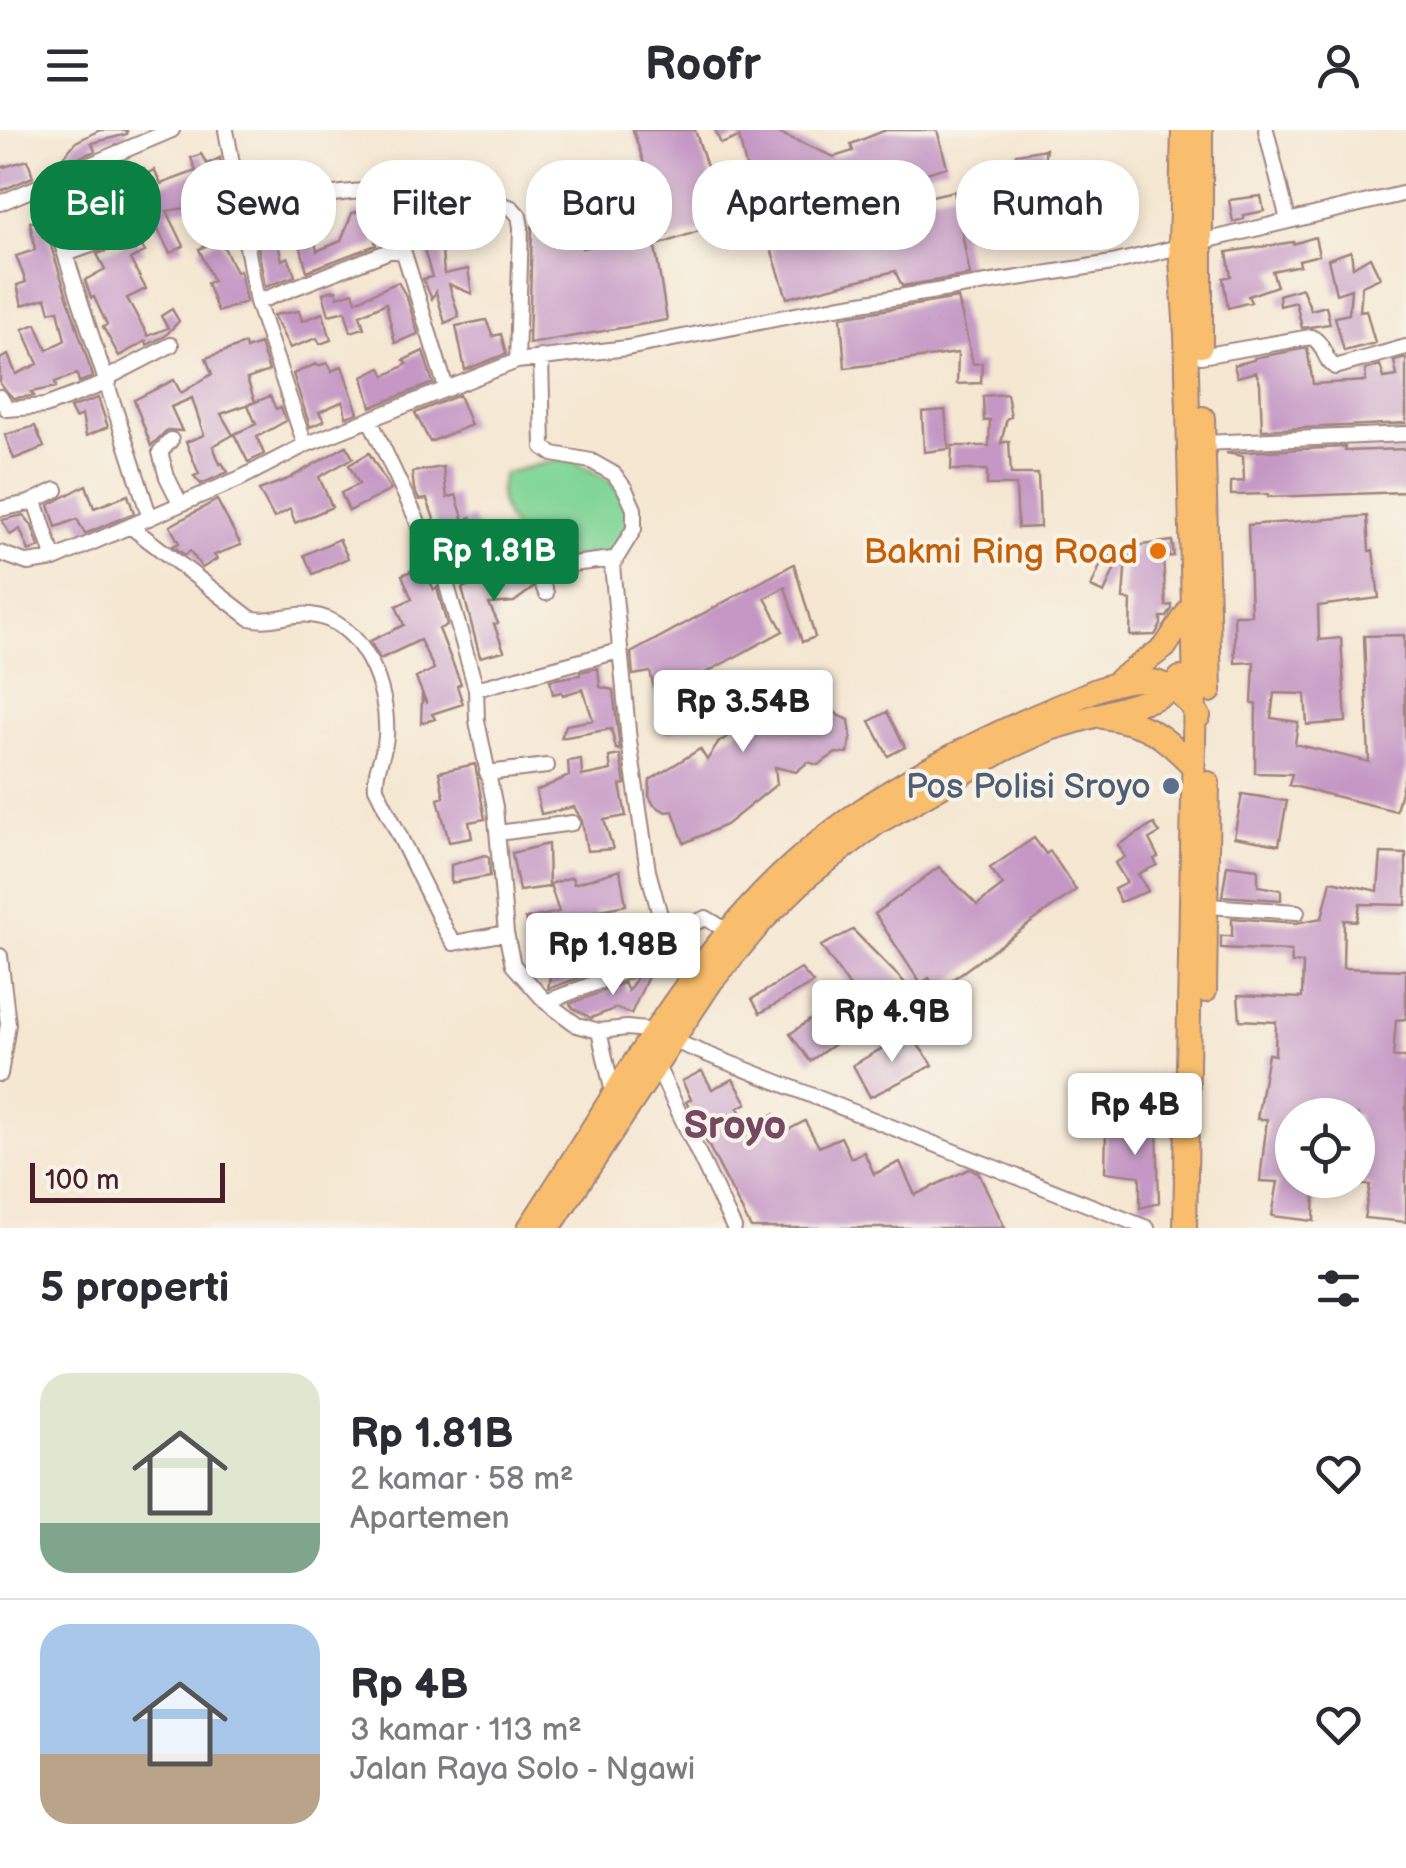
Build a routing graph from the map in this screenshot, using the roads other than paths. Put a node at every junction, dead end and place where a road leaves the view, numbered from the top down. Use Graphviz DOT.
graph roads {
  1 [pos="172,130"];
  2 [pos="226,130"];
  3 [pos="1183,130"];
  4 [pos="1200,130"];
  5 [pos="1272,131"];
  6 [pos="102,160"];
  7 [pos="231,160"];
  8 [pos="30,190"];
  9 [pos="336,193"];
  10 [pos="1406,193"];
  11 [pos="0,203"];
  12 [pos="1288,220"];
  13 [pos="1190,243"];
  14 [pos="65,250"];
  15 [pos="77,250"];
  16 [pos="248,250"];
  17 [pos="66,254"];
  18 [pos="258,302"];
  19 [pos="171,344"];
  20 [pos="1406,347"];
  21 [pos="1201,356"];
  22 [pos="541,358"];
  23 [pos="518,360"];
  24 [pos="108,380"];
  25 [pos="446,388"];
  26 [pos="1,401"];
  27 [pos="370,420"];
  28 [pos="1406,434"];
  29 [pos="171,440"];
  30 [pos="1204,443"];
  31 [pos="305,445"];
  32 [pos="56,490"];
  33 [pos="36,500"];
  34 [pos="180,503"];
  35 [pos="0,509"];
  36 [pos="149,515"];
  37 [pos="130,526"];
  38 [pos="0,552"];
  39 [pos="54,559"];
  40 [pos="613,559"];
  41 [pos="546,593"];
  42 [pos="1192,606"];
  43 [pos="1210,641"];
  44 [pos="619,651"];
  45 [pos="1194,663"];
  46 [pos="1172,686"];
  47 [pos="476,689"];
  48 [pos="1099,690"];
  49 [pos="1195,711"];
  50 [pos="1091,716"];
  51 [pos="1210,732"];
  52 [pos="548,766"];
  53 [pos="1193,766"];
  54 [pos="487,774"];
  55 [pos="572,822"];
  56 [pos="498,833"];
  57 [pos="1208,906"];
  58 [pos="1297,912"];
  59 [pos="728,932"];
  60 [pos="506,933"];
  61 [pos="669,934"];
  62 [pos="0,956"];
  63 [pos="701,966"];
  64 [pos="629,970"];
  65 [pos="546,1002"];
  66 [pos="599,1031"];
  67 [pos="664,1036"];
  68 [pos="655,1063"];
  69 [pos="0,1074"];
  70 [pos="614,1098"];
  71 [pos="558,1198"];
  72 [pos="528,1228"];
  73 [pos="549,1228"];
  74 [pos="734,1228"];
  75 [pos="1147,1228"];
  76 [pos="1185,1228"];
  77 [pos="1200,1228"];
  1 -- 6 [label="street"];
  2 -- 7 [label="street"];
  3 -- 13 [label="highway"];
  4 -- 13 [label="highway"];
  5 -- 12 [label="street"];
  8 -- 11 [label="street"];
  9 -- 23 [label="street"];
  10 -- 12 [label="street"];
  12 -- 13 [label="street"];
  13 -- 21 [label="highway"];
  13 -- 22 [label="street"];
  13 -- 42 [label="highway"];
  14 -- 17 [label="street"];
  15 -- 17 [label="street"];
  16 -- 18 [label="street"];
  17 -- 24 [label="street"];
  18 -- 25 [label="street"];
  18 -- 31 [label="street"];
  19 -- 24 [label="street"];
  20 -- 21 [label="street"];
  21 -- 30 [label="highway"];
  22 -- 23 [label="street"];
  22 -- 40 [label="street"];
  23 -- 25 [label="street"];
  24 -- 26 [label="street"];
  24 -- 36 [label="street"];
  25 -- 27 [label="street"];
  27 -- 31 [label="street"];
  27 -- 47 [label="street"];
  28 -- 30 [label="street"];
  29 -- 34 [label="street"];
  30 -- 43 [label="highway"];
  31 -- 34 [label="street"];
  32 -- 33 [label="street"];
  33 -- 35 [label="street"];
  33 -- 39 [label="street"];
  34 -- 36 [label="street"];
  36 -- 37 [label="street"];
  37 -- 39 [label="street"];
  37 -- 60 [label="street"];
  38 -- 39 [label="street"];
  40 -- 41 [label="street"];
  40 -- 44 [label="street"];
  42 -- 45 [label="highway"];
  42 -- 48 [label="highway"];
  43 -- 45 [label="highway"];
  43 -- 51 [label="highway"];
  44 -- 47 [label="street"];
  44 -- 61 [label="street"];
  45 -- 46 [label="highway"];
  45 -- 49 [label="highway"];
  46 -- 48 [label="highway"];
  46 -- 49 [label="highway"];
  46 -- 50 [label="highway"];
  47 -- 54 [label="street"];
  48 -- 59 [label="highway"];
  49 -- 51 [label="highway"];
  49 -- 53 [label="highway"];
  50 -- 53 [label="highway"];
  50 -- 67 [label="highway"];
  51 -- 57 [label="highway"];
  52 -- 54 [label="street"];
  53 -- 76 [label="highway"];
  54 -- 56 [label="street"];
  55 -- 56 [label="street"];
  56 -- 60 [label="street"];
  57 -- 58 [label="street"];
  57 -- 77 [label="highway"];
  59 -- 61 [label="street"];
  59 -- 63 [label="highway"];
  60 -- 65 [label="street"];
  61 -- 63 [label="street"];
  62 -- 69 [label="street"];
  63 -- 67 [label="highway"];
  64 -- 65 [label="street"];
  65 -- 66 [label="street"];
  66 -- 67 [label="street"];
  66 -- 70 [label="street"];
  67 -- 68 [label="highway"];
  67 -- 70 [label="highway"];
  67 -- 75 [label="street"];
  68 -- 71 [label="highway"];
  68 -- 74 [label="street"];
  70 -- 71 [label="highway"];
  71 -- 72 [label="highway"];
  71 -- 73 [label="highway"];
}
